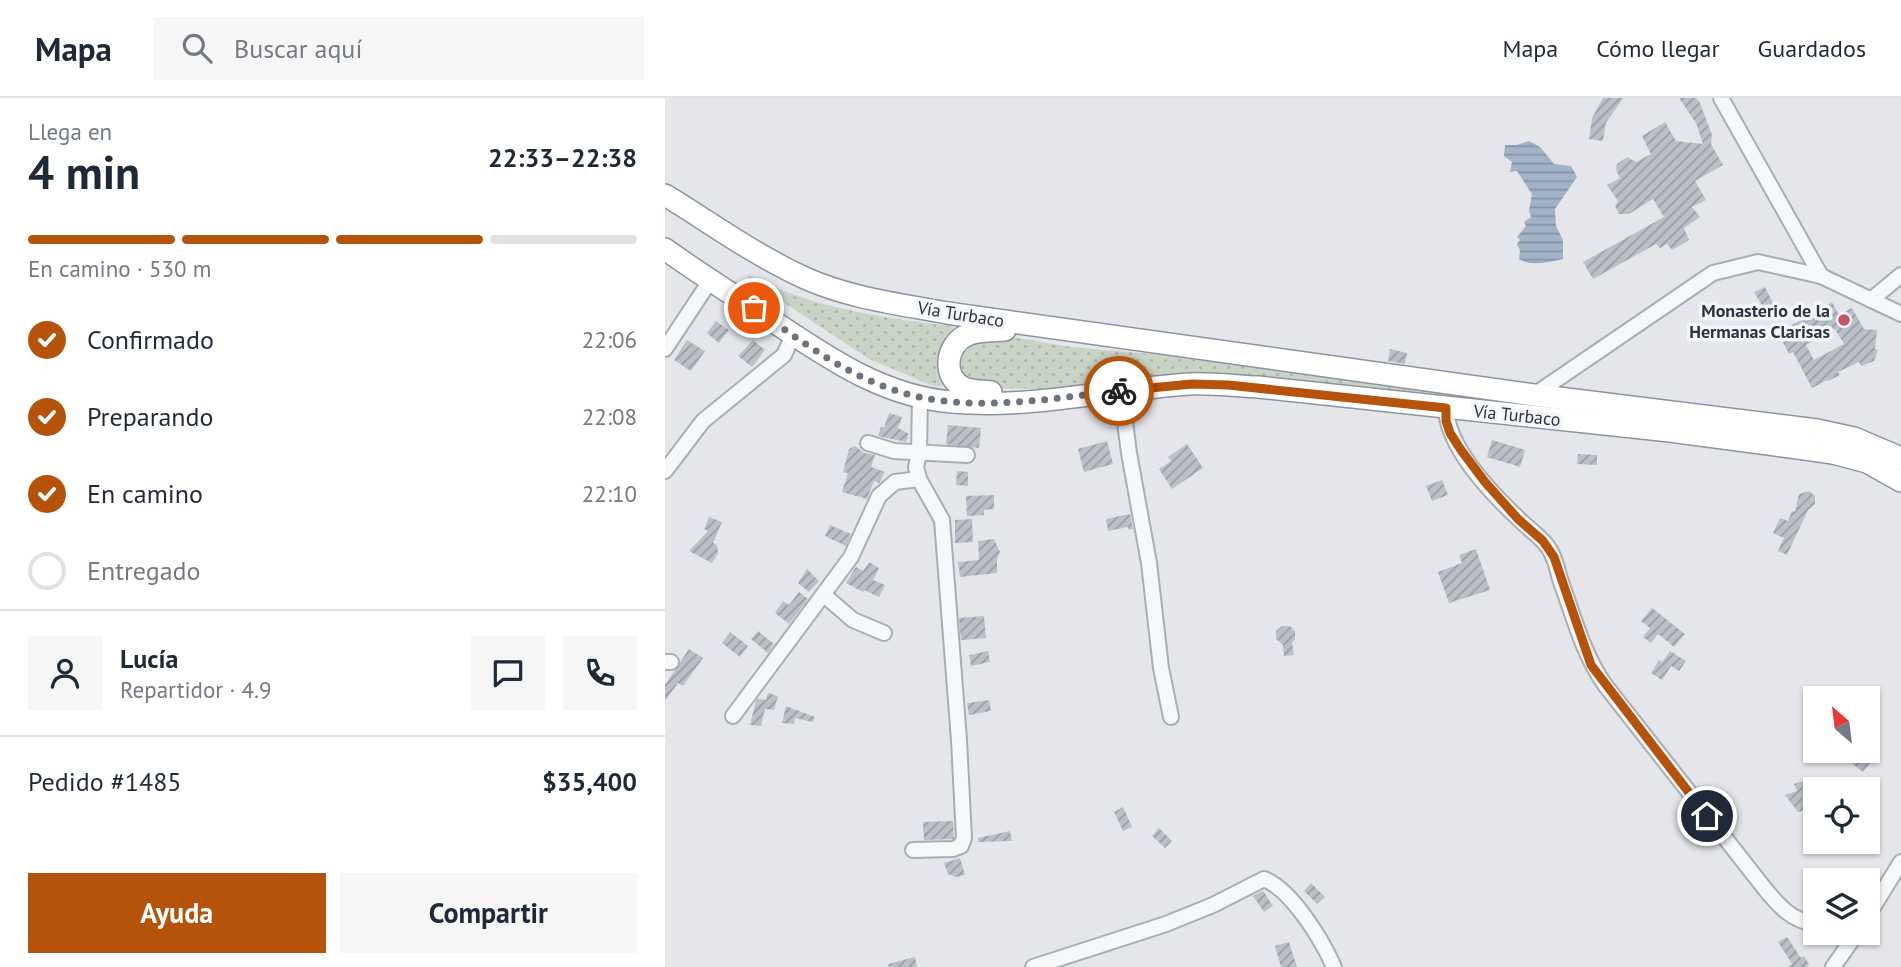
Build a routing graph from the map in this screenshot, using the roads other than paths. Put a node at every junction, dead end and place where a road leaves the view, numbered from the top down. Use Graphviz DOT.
graph roads {
  1 [pos="1721,98"];
  2 [pos="665,195"];
  3 [pos="665,249"];
  4 [pos="1901,275"];
  5 [pos="1821,276"];
  6 [pos="710,281"];
  7 [pos="1871,300"];
  8 [pos="1901,314"];
  9 [pos="793,335"];
  10 [pos="1141,341"];
  11 [pos="665,349"];
  12 [pos="1124,390"];
  13 [pos="1534,395"];
  14 [pos="920,396"];
  15 [pos="1019,402"];
  16 [pos="1446,408"];
  17 [pos="868,443"];
  18 [pos="919,453"];
  19 [pos="967,455"];
  20 [pos="1901,458"];
  21 [pos="665,471"];
  22 [pos="919,479"];
  23 [pos="1901,481"];
  24 [pos="824,595"];
  25 [pos="884,632"];
  26 [pos="733,716"];
  27 [pos="1171,717"];
  28 [pos="913,850"];
  29 [pos="1901,862"];
  30 [pos="1880,890"];
  31 [pos="1885,890"];
  32 [pos="1880,898"];
  33 [pos="1803,922"];
  34 [pos="1849,945"];
  35 [pos="1033,967"];
  36 [pos="1334,967"];
  37 [pos="1833,967"];
  1 -- 5 [label="street"];
  2 -- 10 [label="highway, Vía Turbaco"];
  3 -- 6 [label="highway, Vía Turbaco"];
  4 -- 7 [label="street"];
  5 -- 7 [label="street"];
  5 -- 13 [label="street"];
  6 -- 9 [label="highway, Vía Turbaco"];
  6 -- 11 [label="street"];
  7 -- 8 [label="street"];
  9 -- 14 [label="highway, Vía Turbaco"];
  9 -- 21 [label="street"];
  10 -- 13 [label="highway, Vía Turbaco"];
  10 -- 15 [label="highway"];
  12 -- 15 [label="highway, Vía Turbaco"];
  12 -- 16 [label="highway, Vía Turbaco"];
  12 -- 27 [label="street"];
  13 -- 20 [label="highway, Vía Turbaco"];
  14 -- 15 [label="highway, Vía Turbaco"];
  14 -- 18 [label="street"];
  16 -- 23 [label="highway, Vía Turbaco"];
  16 -- 33 [label="street"];
  17 -- 18 [label="street"];
  18 -- 19 [label="street"];
  18 -- 22 [label="street"];
  22 -- 24 [label="street"];
  22 -- 28 [label="street"];
  24 -- 25 [label="street"];
  24 -- 26 [label="street"];
  29 -- 31 [label="street"];
  30 -- 31 [label="street"];
  31 -- 32 [label="street"];
  34 -- 37 [label="street"];
  35 -- 36 [label="street"];
}
